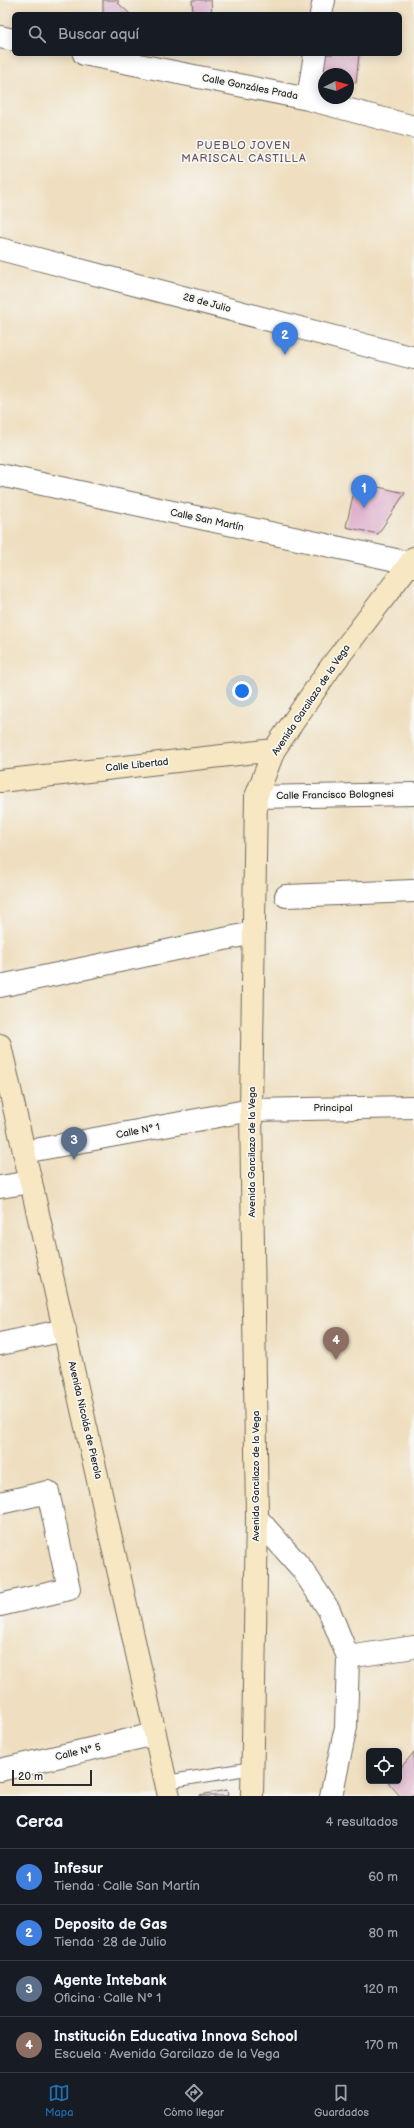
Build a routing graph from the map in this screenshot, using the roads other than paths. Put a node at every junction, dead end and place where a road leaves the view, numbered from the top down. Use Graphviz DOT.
graph roads {
  1 [pos="324,0"];
  2 [pos="322,12"];
  3 [pos="0,37"];
  4 [pos="12,40"];
  5 [pos="94,56"];
  6 [pos="315,56"];
  7 [pos="308,99"];
  8 [pos="414,127"];
  9 [pos="0,249"];
  10 [pos="414,358"];
  11 [pos="0,474"];
  12 [pos="413,563"];
  13 [pos="274,750"];
  14 [pos="0,781"];
  15 [pos="414,794"];
  16 [pos="256,797"];
  17 [pos="414,891"];
  18 [pos="286,896"];
  19 [pos="253,933"];
  20 [pos="0,986"];
  21 [pos="0,1045"];
  22 [pos="414,1107"];
  23 [pos="251,1110"];
  24 [pos="24,1152"];
  25 [pos="31,1182"];
  26 [pos="0,1187"];
  27 [pos="65,1330"];
  28 [pos="0,1344"];
  29 [pos="0,1503"];
  30 [pos="257,1518"];
  31 [pos="0,1605"];
  32 [pos="414,1647"];
  33 [pos="348,1657"];
  34 [pos="155,1734"];
  35 [pos="253,1768"];
  36 [pos="0,1770"];
  37 [pos="167,1789"];
  38 [pos="252,1796"];
  39 [pos="332,1796"];
  1 -- 2 [label="street"];
  3 -- 4 [label="street"];
  5 -- 7 [label="street, Calle Gonzáles Prada"];
  6 -- 7 [label="street"];
  7 -- 8 [label="street, Calle Gonzáles Prada"];
  9 -- 10 [label="street, 28 de Julio"];
  11 -- 12 [label="street, Calle San Martín"];
  12 -- 13 [label="street, Avenida Garcilazo de la Vega"];
  13 -- 14 [label="street, Calle Libertad"];
  13 -- 16 [label="street, Avenida Garcilazo de la Vega"];
  15 -- 16 [label="street, Calle Francisco Bolognesi"];
  16 -- 19 [label="street, Avenida Garcilazo de la Vega"];
  17 -- 18 [label="street"];
  19 -- 20 [label="street"];
  19 -- 23 [label="street, Avenida Garcilazo de la Vega"];
  21 -- 24 [label="street, Avenida Nicolás de Pierola"];
  22 -- 23 [label="street, Principal"];
  23 -- 24 [label="street, Calle N° 1"];
  23 -- 30 [label="street, Avenida Garcilazo de la Vega"];
  24 -- 25 [label="street, Avenida Nicolás de Pierola"];
  25 -- 26 [label="street"];
  25 -- 27 [label="street, Avenida Nicolás de Pierola"];
  27 -- 28 [label="street"];
  27 -- 34 [label="street, Avenida Nicolás de Pierola"];
  29 -- 31 [label="street"];
  30 -- 33 [label="street"];
  30 -- 35 [label="street, Avenida Garcilazo de la Vega"];
  32 -- 33 [label="street"];
  33 -- 39 [label="street"];
  34 -- 36 [label="street, Calle N° 5"];
  34 -- 37 [label="street, Avenida Nicolás de Pierola"];
  35 -- 37 [label="lane"];
  35 -- 38 [label="street, Avenida Garcilazo de la Vega"];
}
